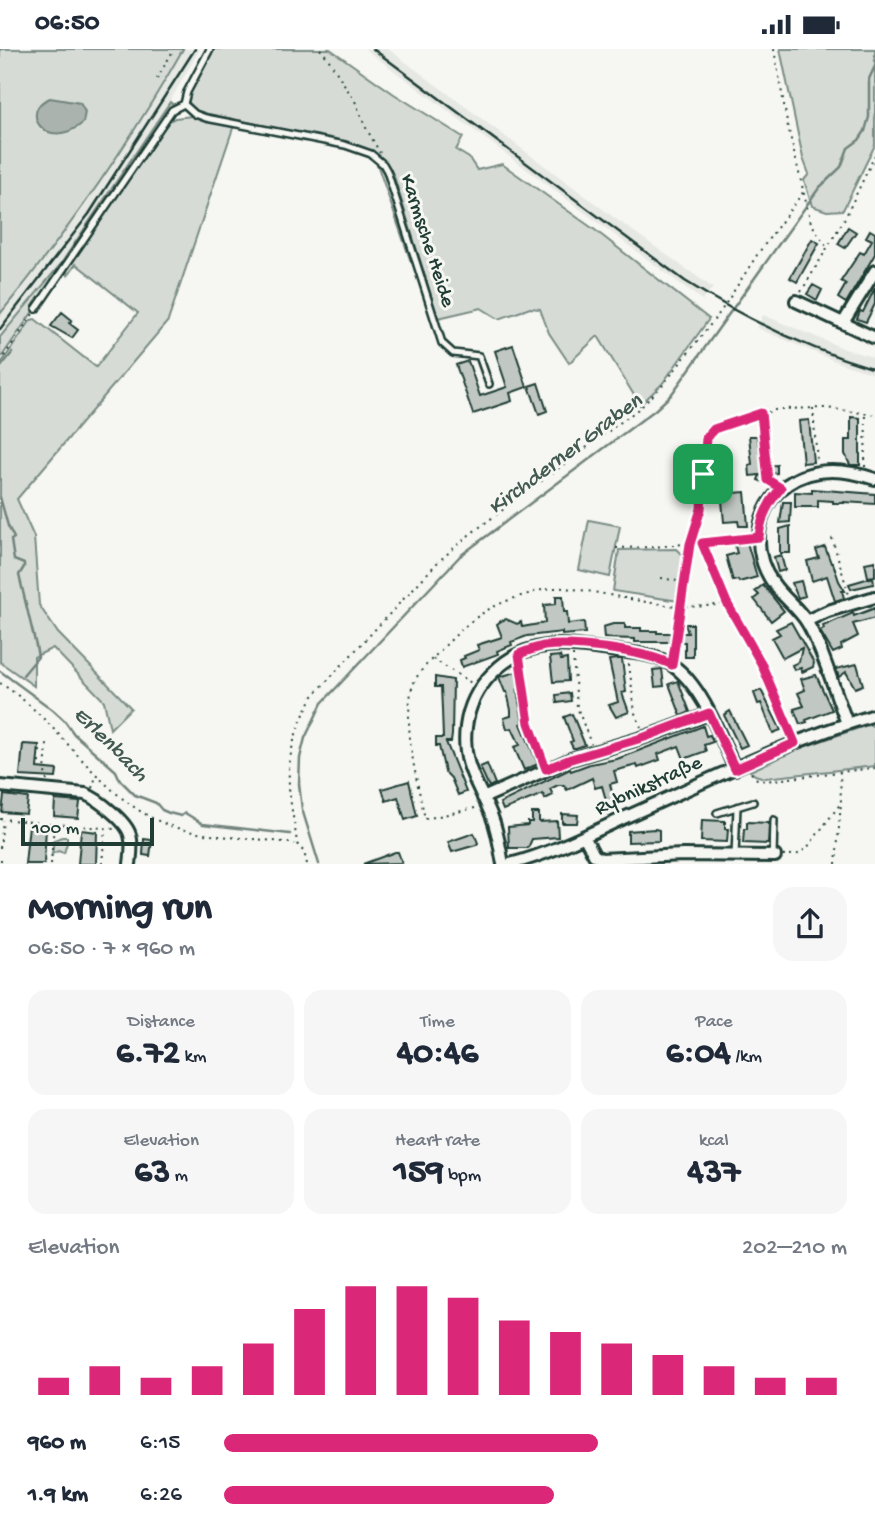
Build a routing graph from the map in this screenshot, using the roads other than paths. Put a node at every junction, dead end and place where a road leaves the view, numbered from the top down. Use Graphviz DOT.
graph roads {
  1 [pos="210,49"];
  2 [pos="184,104"];
  3 [pos="875,271"];
  4 [pos="796,301"];
  5 [pos="36,309"];
  6 [pos="843,323"];
  7 [pos="875,338"];
  8 [pos="489,384"];
  9 [pos="870,478"];
  10 [pos="875,597"];
  11 [pos="806,621"];
  12 [pos="709,713"];
  13 [pos="875,715"];
  14 [pos="847,723"];
  15 [pos="739,767"];
  16 [pos="0,786"];
  17 [pos="483,798"];
  18 [pos="753,802"];
  19 [pos="737,807"];
  20 [pos="717,813"];
  21 [pos="774,820"];
  22 [pos="585,838"];
  23 [pos="735,856"];
  24 [pos="777,858"];
  25 [pos="684,860"];
  26 [pos="515,863"];
  27 [pos="131,864"];
  28 [pos="503,864"];
  1 -- 2 [label="lane"];
  2 -- 5 [label="lane"];
  2 -- 8 [label="lane, Karmsche Heide"];
  3 -- 6 [label="street"];
  4 -- 6 [label="street"];
  6 -- 7 [label="street"];
  9 -- 11 [label="street"];
  10 -- 11 [label="street"];
  11 -- 14 [label="street"];
  12 -- 15 [label="street"];
  12 -- 17 [label="street"];
  12 -- 17 [label="street"];
  13 -- 14 [label="street, Rybnikstraße"];
  14 -- 15 [label="street, Rybnikstraße"];
  15 -- 22 [label="street, Rybnikstraße"];
  16 -- 27 [label="street"];
  17 -- 28 [label="street"];
  18 -- 19 [label="lane"];
  19 -- 20 [label="lane"];
  19 -- 23 [label="lane"];
  21 -- 24 [label="lane"];
  22 -- 25 [label="street"];
  22 -- 26 [label="street, Rybnikstraße"];
  23 -- 24 [label="street"];
  23 -- 25 [label="street"];
}
